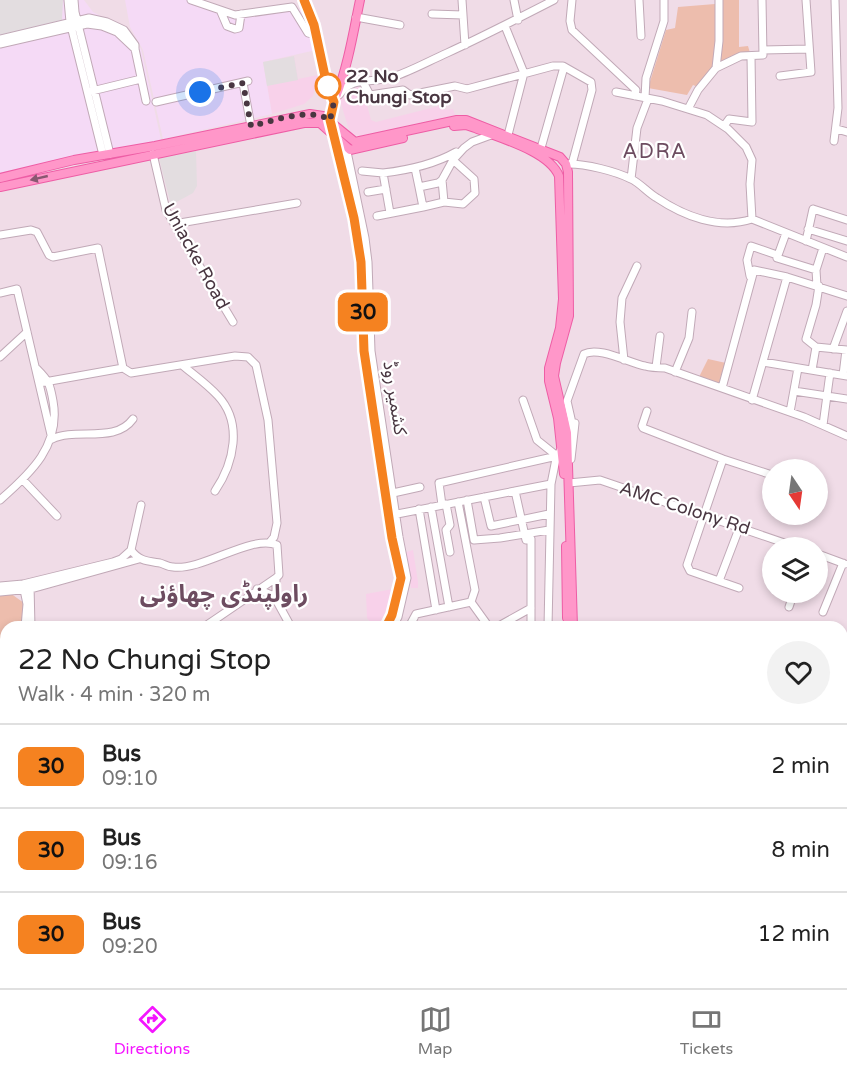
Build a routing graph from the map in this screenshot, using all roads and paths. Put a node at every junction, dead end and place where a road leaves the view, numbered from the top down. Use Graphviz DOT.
graph roads {
  1 [pos="68,0"];
  2 [pos="74,0"];
  3 [pos="191,0"];
  4 [pos="304,0"];
  5 [pos="360,0"];
  6 [pos="462,0"];
  7 [pos="513,0"];
  8 [pos="554,0"];
  9 [pos="572,0"];
  10 [pos="639,0"];
  11 [pos="664,0"];
  12 [pos="718,0"];
  13 [pos="762,0"];
  14 [pos="806,0"];
  15 [pos="835,0"];
  16 [pos="222,12"];
  17 [pos="241,14"];
  18 [pos="432,14"];
  19 [pos="463,15"];
  20 [pos="356,17"];
  21 [pos="518,20"];
  22 [pos="74,24"];
  23 [pos="400,25"];
  24 [pos="505,26"];
  25 [pos="316,35"];
  26 [pos="641,36"];
  27 [pos="0,39"];
  28 [pos="0,44"];
  29 [pos="465,45"];
  30 [pos="809,49"];
  31 [pos="763,50"];
  32 [pos="751,56"];
  33 [pos="564,67"];
  34 [pos="716,68"];
  35 [pos="525,73"];
  36 [pos="780,76"];
  37 [pos="141,77"];
  38 [pos="363,82"];
  39 [pos="90,89"];
  40 [pos="616,92"];
  41 [pos="635,96"];
  42 [pos="646,99"];
  43 [pos="146,101"];
  44 [pos="156,102"];
  45 [pos="334,102"];
  46 [pos="688,109"];
  47 [pos="330,120"];
  48 [pos="251,126"];
  49 [pos="724,126"];
  50 [pos="837,129"];
  51 [pos="337,132"];
  52 [pos="847,132"];
  53 [pos="233,134"];
  54 [pos="491,135"];
  55 [pos="508,135"];
  56 [pos="834,141"];
  57 [pos="346,147"];
  58 [pos="464,148"];
  59 [pos="541,148"];
  60 [pos="153,154"];
  61 [pos="106,155"];
  62 [pos="74,160"];
  63 [pos="453,160"];
  64 [pos="569,164"];
  65 [pos="415,168"];
  66 [pos="78,170"];
  67 [pos="362,171"];
  68 [pos="383,173"];
  69 [pos="0,178"];
  70 [pos="631,179"];
  71 [pos="442,180"];
  72 [pos="419,186"];
  73 [pos="0,187"];
  74 [pos="386,189"];
  75 [pos="368,192"];
  76 [pos="444,202"];
  77 [pos="297,203"];
  78 [pos="423,207"];
  79 [pos="390,213"];
  80 [pos="377,216"];
  81 [pos="752,219"];
  82 [pos="847,220"];
  83 [pos="174,224"];
  84 [pos="808,229"];
  85 [pos="786,233"];
  86 [pos="0,235"];
  87 [pos="361,238"];
  88 [pos="806,241"];
  89 [pos="847,241"];
  90 [pos="823,248"];
  91 [pos="777,255"];
  92 [pos="847,257"];
  93 [pos="637,266"];
  94 [pos="816,270"];
  95 [pos="787,277"];
  96 [pos="751,279"];
  97 [pos="818,286"];
  98 [pos="0,293"];
  99 [pos="847,296"];
  100 [pos="847,310"];
  101 [pos="692,312"];
  102 [pos="233,322"];
  103 [pos="27,332"];
  104 [pos="660,336"];
  105 [pos="816,347"];
  106 [pos="833,349"];
  107 [pos="847,350"];
  108 [pos="0,357"];
  109 [pos="624,360"];
  110 [pos="763,362"];
  111 [pos="182,365"];
  112 [pos="36,368"];
  113 [pos="123,368"];
  114 [pos="656,368"];
  115 [pos="798,368"];
  116 [pos="812,370"];
  117 [pos="675,372"];
  118 [pos="830,373"];
  119 [pos="845,375"];
  120 [pos="49,381"];
  121 [pos="39,383"];
  122 [pos="722,388"];
  123 [pos="794,391"];
  124 [pos="827,396"];
  125 [pos="568,397"];
  126 [pos="847,399"];
  127 [pos="523,400"];
  128 [pos="752,400"];
  129 [pos="647,411"];
  130 [pos="790,412"];
  131 [pos="133,419"];
  132 [pos="823,425"];
  133 [pos="563,435"];
  134 [pos="847,436"];
  135 [pos="52,439"];
  136 [pos="559,453"];
  137 [pos="723,459"];
  138 [pos="762,472"];
  139 [pos="569,479"];
  140 [pos="23,480"];
  141 [pos="551,484"];
  142 [pos="420,487"];
  143 [pos="215,491"];
  144 [pos="515,491"];
  145 [pos="391,495"];
  146 [pos="483,497"];
  147 [pos="0,500"];
  148 [pos="467,500"];
  149 [pos="458,502"];
  150 [pos="141,505"];
  151 [pos="444,505"];
  152 [pos="431,507"];
  153 [pos="419,509"];
  154 [pos="393,514"];
  155 [pos="549,514"];
  156 [pos="704,514"];
  157 [pos="57,516"];
  158 [pos="521,520"];
  159 [pos="740,526"];
  160 [pos="549,530"];
  161 [pos="524,534"];
  162 [pos="770,537"];
  163 [pos="270,542"];
  164 [pos="131,550"];
  165 [pos="450,552"];
  166 [pos="828,558"];
  167 [pos="139,559"];
  168 [pos="845,564"];
  169 [pos="276,578"];
  170 [pos="719,581"];
  171 [pos="0,586"];
  172 [pos="27,586"];
  173 [pos="739,588"];
  174 [pos="258,589"];
  175 [pos="0,592"];
  176 [pos="276,600"];
  177 [pos="471,602"];
  178 [pos="790,603"];
  179 [pos="449,607"];
  180 [pos="789,607"];
  181 [pos="531,608"];
  182 [pos="436,610"];
  183 [pos="823,612"];
  184 [pos="26,621"];
  185 [pos="30,621"];
  186 [pos="213,621"];
  187 [pos="288,621"];
  188 [pos="389,621"];
  189 [pos="396,621"];
  190 [pos="412,621"];
  191 [pos="485,621"];
  192 [pos="508,621"];
  193 [pos="531,621"];
  194 [pos="548,621"];
  195 [pos="567,621"];
  196 [pos="573,621"];
  1 -- 22 [label="street"];
  2 -- 22 [label="street"];
  3 -- 16 [label="street"];
  4 -- 25 [label="street, کشمیر روڈ"];
  5 -- 20 [label="main road"];
  6 -- 19 [label="street"];
  7 -- 21 [label="street"];
  8 -- 21 [label="street"];
  9 -- 41 [label="street"];
  10 -- 26 [label="street"];
  11 -- 42 [label="street"];
  12 -- 34 [label="street"];
  13 -- 31 [label="street"];
  14 -- 30 [label="street"];
  15 -- 50 [label="street"];
  16 -- 17 [label="street"];
  16 -- 17 [label="street"];
  17 -- 25 [label="street"];
  18 -- 19 [label="street"];
  19 -- 29 [label="street"];
  20 -- 23 [label="street"];
  20 -- 45 [label="main road"];
  21 -- 24 [label="street"];
  22 -- 27 [label="street"];
  22 -- 28 [label="street"];
  22 -- 37 [label="street"];
  22 -- 39 [label="street"];
  24 -- 29 [label="street"];
  24 -- 35 [label="street"];
  25 -- 45 [label="street, کشمیر روڈ"];
  29 -- 38 [label="street"];
  30 -- 31 [label="street"];
  30 -- 36 [label="street"];
  31 -- 32 [label="street"];
  32 -- 34 [label="street"];
  32 -- 49 [label="street"];
  33 -- 35 [label="street"];
  33 -- 59 [label="street"];
  33 -- 64 [label="street"];
  34 -- 46 [label="street"];
  35 -- 38 [label="street"];
  35 -- 55 [label="street"];
  37 -- 39 [label="street"];
  37 -- 43 [label="street"];
  38 -- 45 [label="street"];
  39 -- 61 [label="street"];
  40 -- 41 [label="street"];
  41 -- 42 [label="street"];
  42 -- 46 [label="street"];
  42 -- 70 [label="street"];
  44 -- 48 [label="street"];
  45 -- 47 [label="main road, کشمیر روڈ"];
  45 -- 51 [label="main road, کشمیر روڈ"];
  46 -- 49 [label="street"];
  47 -- 48 [label="main road"];
  47 -- 51 [label="main road, کشمیر روڈ"];
  48 -- 53 [label="main road"];
  49 -- 81 [label="street"];
  50 -- 52 [label="street"];
  50 -- 56 [label="street"];
  51 -- 53 [label="main road"];
  51 -- 55 [label="main road"];
  51 -- 57 [label="main road"];
  51 -- 87 [label="street, کشمیر روڈ"];
  53 -- 60 [label="main road"];
  53 -- 61 [label="main road"];
  54 -- 57 [label="main road"];
  54 -- 58 [label="street"];
  54 -- 133 [label="main road"];
  55 -- 59 [label="main road"];
  57 -- 87 [label="street, کشمیر روڈ"];
  58 -- 63 [label="street"];
  58 -- 65 [label="street"];
  59 -- 64 [label="main road"];
  60 -- 66 [label="main road"];
  60 -- 83 [label="street, Uniacke Road"];
  61 -- 62 [label="main road"];
  62 -- 66 [label="main road"];
  62 -- 69 [label="main road"];
  63 -- 71 [label="street"];
  63 -- 76 [label="street"];
  64 -- 70 [label="street"];
  64 -- 133 [label="main road"];
  65 -- 68 [label="street"];
  65 -- 72 [label="street"];
  66 -- 73 [label="main road, one-way"];
  67 -- 68 [label="street"];
  68 -- 74 [label="street"];
  70 -- 81 [label="street"];
  71 -- 72 [label="street"];
  71 -- 76 [label="street"];
  72 -- 78 [label="street"];
  74 -- 75 [label="street"];
  74 -- 79 [label="street"];
  76 -- 78 [label="street"];
  77 -- 83 [label="street"];
  78 -- 79 [label="street"];
  79 -- 80 [label="street"];
  81 -- 85 [label="street"];
  82 -- 84 [label="street"];
  83 -- 102 [label="street, Uniacke Road"];
  84 -- 88 [label="street"];
  84 -- 89 [label="street"];
  85 -- 88 [label="street"];
  85 -- 91 [label="street"];
  86 -- 113 [label="street"];
  87 -- 145 [label="street, کشمیر روڈ"];
  88 -- 90 [label="street"];
  90 -- 92 [label="street"];
  90 -- 94 [label="street"];
  91 -- 94 [label="street"];
  91 -- 96 [label="street"];
  93 -- 109 [label="street"];
  94 -- 97 [label="street"];
  95 -- 96 [label="street"];
  95 -- 97 [label="street"];
  95 -- 110 [label="street"];
  96 -- 122 [label="street"];
  97 -- 99 [label="street"];
  97 -- 105 [label="street"];
  98 -- 103 [label="street"];
  100 -- 106 [label="street"];
  101 -- 117 [label="street"];
  103 -- 108 [label="street"];
  103 -- 112 [label="street"];
  104 -- 114 [label="street"];
  105 -- 106 [label="street"];
  105 -- 116 [label="street"];
  106 -- 107 [label="street"];
  107 -- 119 [label="street"];
  109 -- 114 [label="street"];
  109 -- 125 [label="street"];
  110 -- 115 [label="street"];
  110 -- 128 [label="street"];
  111 -- 113 [label="street"];
  111 -- 143 [label="street"];
  111 -- 163 [label="street"];
  112 -- 120 [label="street"];
  112 -- 121 [label="street"];
  113 -- 120 [label="street"];
  114 -- 117 [label="street"];
  115 -- 116 [label="street"];
  115 -- 123 [label="street"];
  116 -- 118 [label="street"];
  117 -- 122 [label="street"];
  118 -- 119 [label="street"];
  118 -- 124 [label="street"];
  120 -- 121 [label="street"];
  120 -- 135 [label="street"];
  121 -- 135 [label="street"];
  122 -- 128 [label="street"];
  123 -- 124 [label="street"];
  123 -- 130 [label="street"];
  124 -- 126 [label="street"];
  124 -- 132 [label="street"];
  125 -- 133 [label="street"];
  125 -- 139 [label="street"];
  127 -- 136 [label="street"];
  128 -- 130 [label="street"];
  129 -- 137 [label="street"];
  130 -- 132 [label="street"];
  131 -- 135 [label="street"];
  132 -- 134 [label="street"];
  133 -- 136 [label="main road"];
  133 -- 139 [label="main road"];
  135 -- 140 [label="street"];
  136 -- 141 [label="street"];
  136 -- 151 [label="street"];
  136 -- 195 [label="main road"];
  137 -- 138 [label="street"];
  137 -- 156 [label="street"];
  139 -- 156 [label="street, AMC Colony Rd"];
  139 -- 196 [label="main road"];
  140 -- 147 [label="street"];
  140 -- 157 [label="street"];
  141 -- 144 [label="street"];
  141 -- 155 [label="street"];
  142 -- 145 [label="street"];
  144 -- 146 [label="street"];
  144 -- 158 [label="street"];
  145 -- 154 [label="street, کشمیر روڈ"];
  146 -- 148 [label="street"];
  146 -- 158 [label="street"];
  148 -- 149 [label="street"];
  148 -- 161 [label="street"];
  149 -- 151 [label="street"];
  149 -- 177 [label="street"];
  150 -- 164 [label="street"];
  151 -- 152 [label="street"];
  151 -- 165 [label="street"];
  152 -- 153 [label="street"];
  152 -- 179 [label="street"];
  153 -- 154 [label="street"];
  153 -- 182 [label="street"];
  154 -- 188 [label="street, کشمیر روڈ"];
  154 -- 189 [label="street, کشمیر روڈ"];
  155 -- 158 [label="street"];
  155 -- 160 [label="street"];
  156 -- 159 [label="street, AMC Colony Rd"];
  156 -- 170 [label="street"];
  158 -- 161 [label="street"];
  159 -- 162 [label="street, AMC Colony Rd"];
  159 -- 170 [label="street"];
  160 -- 161 [label="street"];
  160 -- 194 [label="street"];
  161 -- 181 [label="street"];
  163 -- 167 [label="street"];
  163 -- 169 [label="street"];
  164 -- 167 [label="street"];
  164 -- 172 [label="street"];
  166 -- 168 [label="street"];
  167 -- 172 [label="street"];
  168 -- 183 [label="street"];
  169 -- 174 [label="street"];
  169 -- 176 [label="street"];
  170 -- 173 [label="street"];
  171 -- 172 [label="street"];
  172 -- 175 [label="street"];
  172 -- 184 [label="street"];
  172 -- 185 [label="street"];
  174 -- 176 [label="street"];
  174 -- 186 [label="street"];
  176 -- 187 [label="street"];
  177 -- 179 [label="street"];
  177 -- 191 [label="street"];
  178 -- 180 [label="street"];
  179 -- 182 [label="street"];
  181 -- 192 [label="street"];
  181 -- 193 [label="street"];
  182 -- 190 [label="street"];
}
